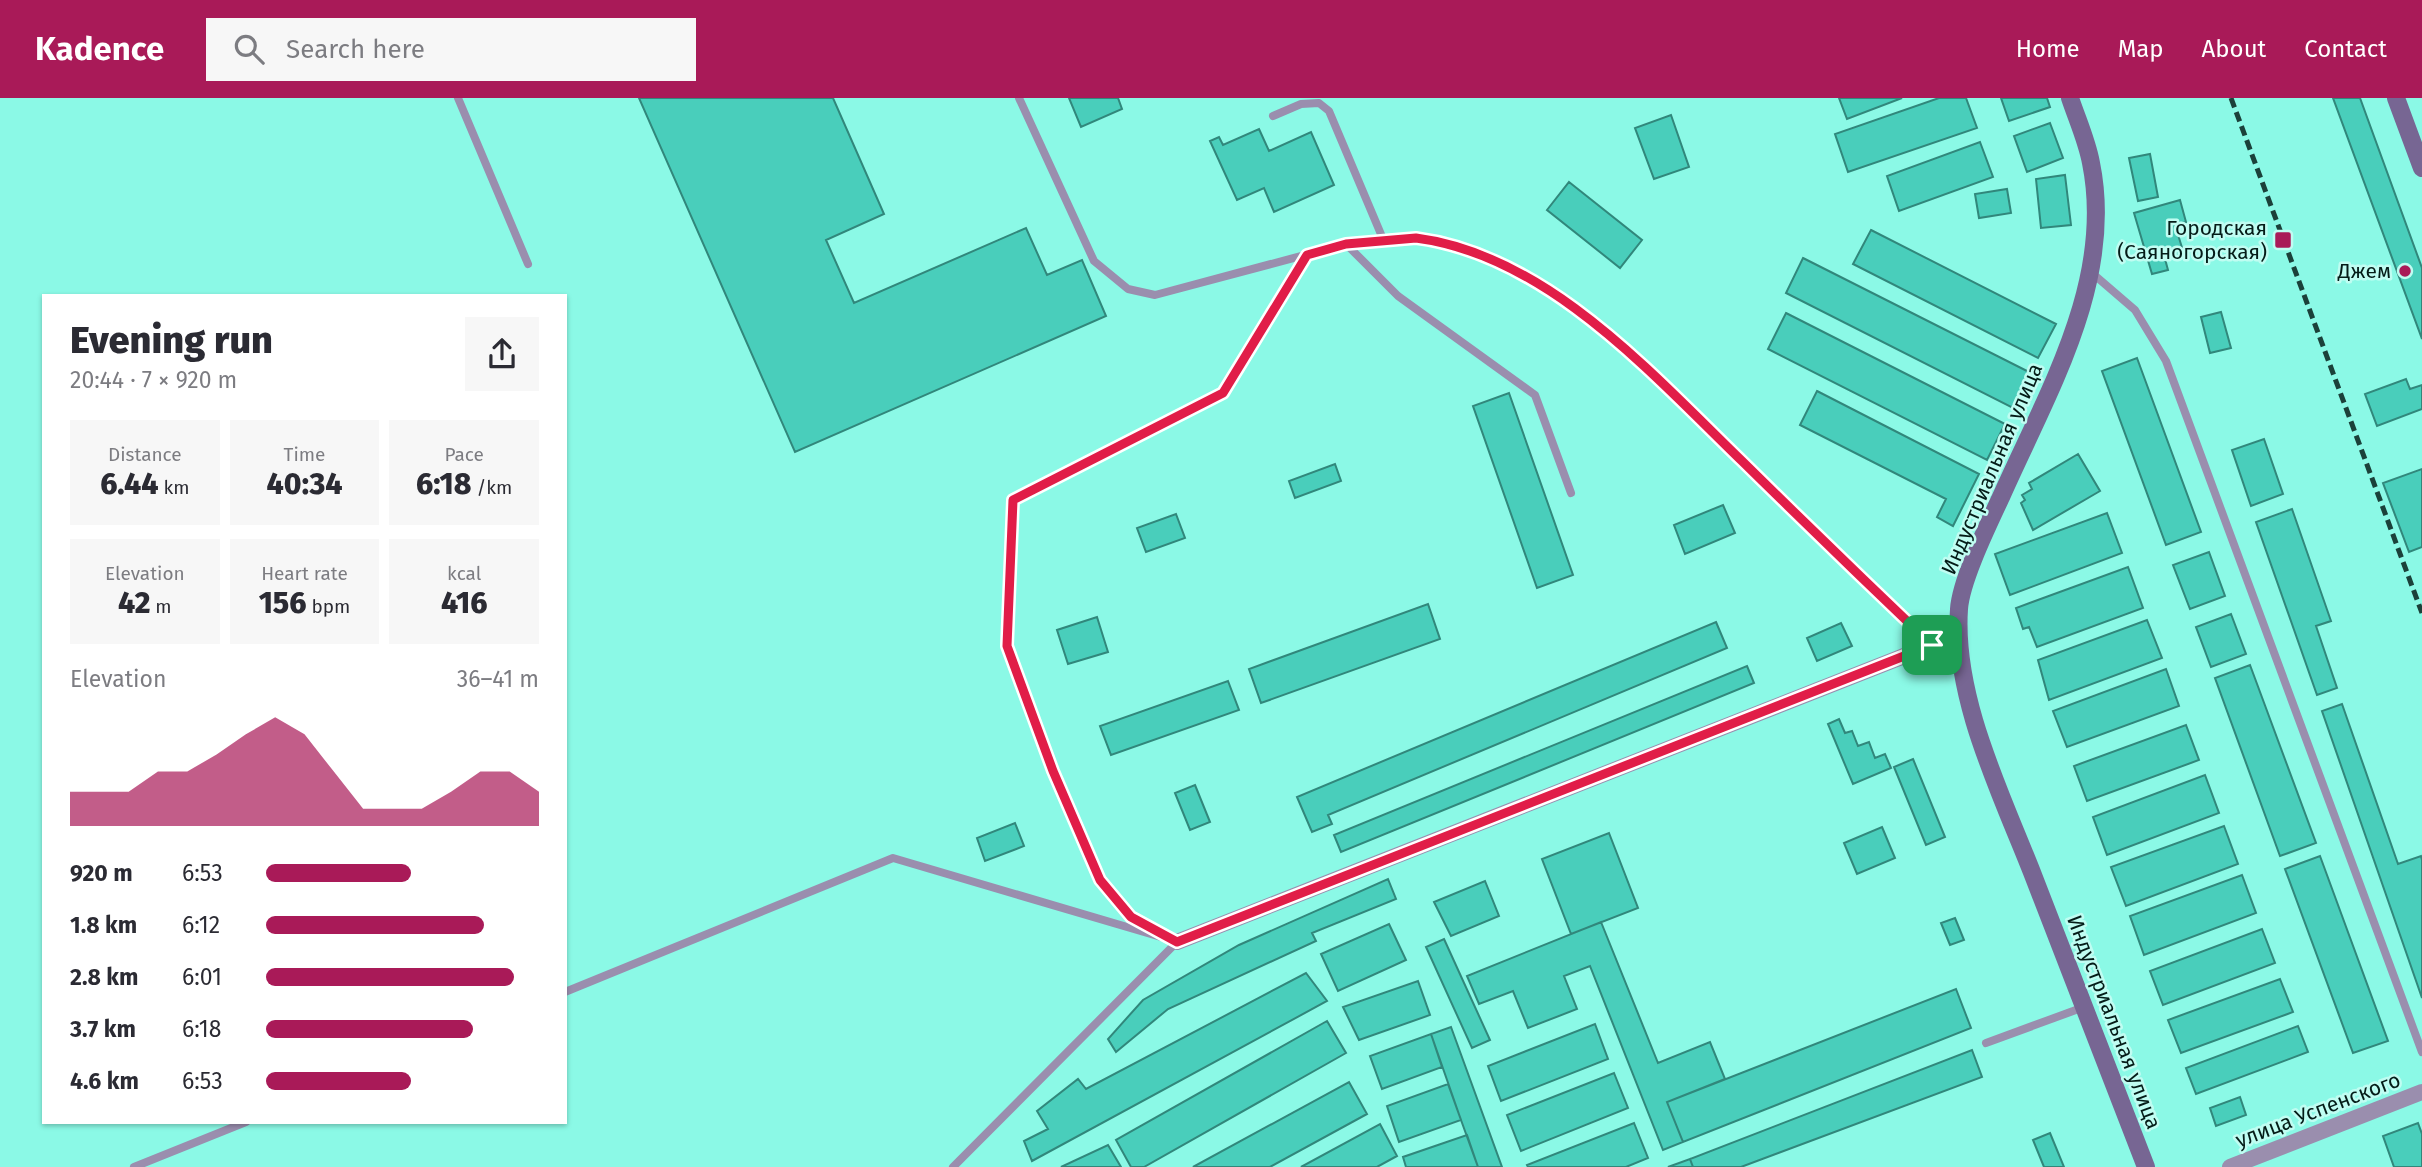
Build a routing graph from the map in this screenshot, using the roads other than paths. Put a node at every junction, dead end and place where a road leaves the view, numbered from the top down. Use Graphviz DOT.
graph roads {
  1 [pos="458,98"];
  2 [pos="1019,98"];
  3 [pos="2070,98"];
  4 [pos="2396,98"];
  5 [pos="1273,116"];
  6 [pos="2422,168"];
  7 [pos="1383,239"];
  8 [pos="1346,244"];
  9 [pos="1307,255"];
  10 [pos="528,264"];
  11 [pos="2092,273"];
  12 [pos="1571,493"];
  13 [pos="1957,642"];
  14 [pos="1932,645"];
  15 [pos="1177,942"];
  16 [pos="567,991"];
  17 [pos="2084,1007"];
  18 [pos="1986,1043"];
  19 [pos="2422,1052"];
  20 [pos="2422,1093"];
  21 [pos="241,1124"];
  22 [pos="134,1167"];
  23 [pos="953,1167"];
  24 [pos="2146,1167"];
  25 [pos="2230,1167"];
  1 -- 10 [label="lane"];
  2 -- 9 [label="lane"];
  3 -- 11 [label="street, Индустриальная улица"];
  4 -- 6 [label="street"];
  5 -- 7 [label="lane"];
  7 -- 8 [label="lane"];
  7 -- 14 [label="lane"];
  8 -- 9 [label="lane"];
  8 -- 12 [label="lane"];
  9 -- 15 [label="lane"];
  11 -- 13 [label="street, Индустриальная улица"];
  11 -- 19 [label="lane"];
  13 -- 14 [label="street"];
  13 -- 17 [label="street, Индустриальная улица"];
  14 -- 15 [label="street"];
  15 -- 16 [label="lane"];
  15 -- 23 [label="lane"];
  17 -- 18 [label="lane"];
  17 -- 24 [label="street, Индустриальная улица"];
  20 -- 25 [label="street, улица Успенского"];
  21 -- 22 [label="lane"];
}
